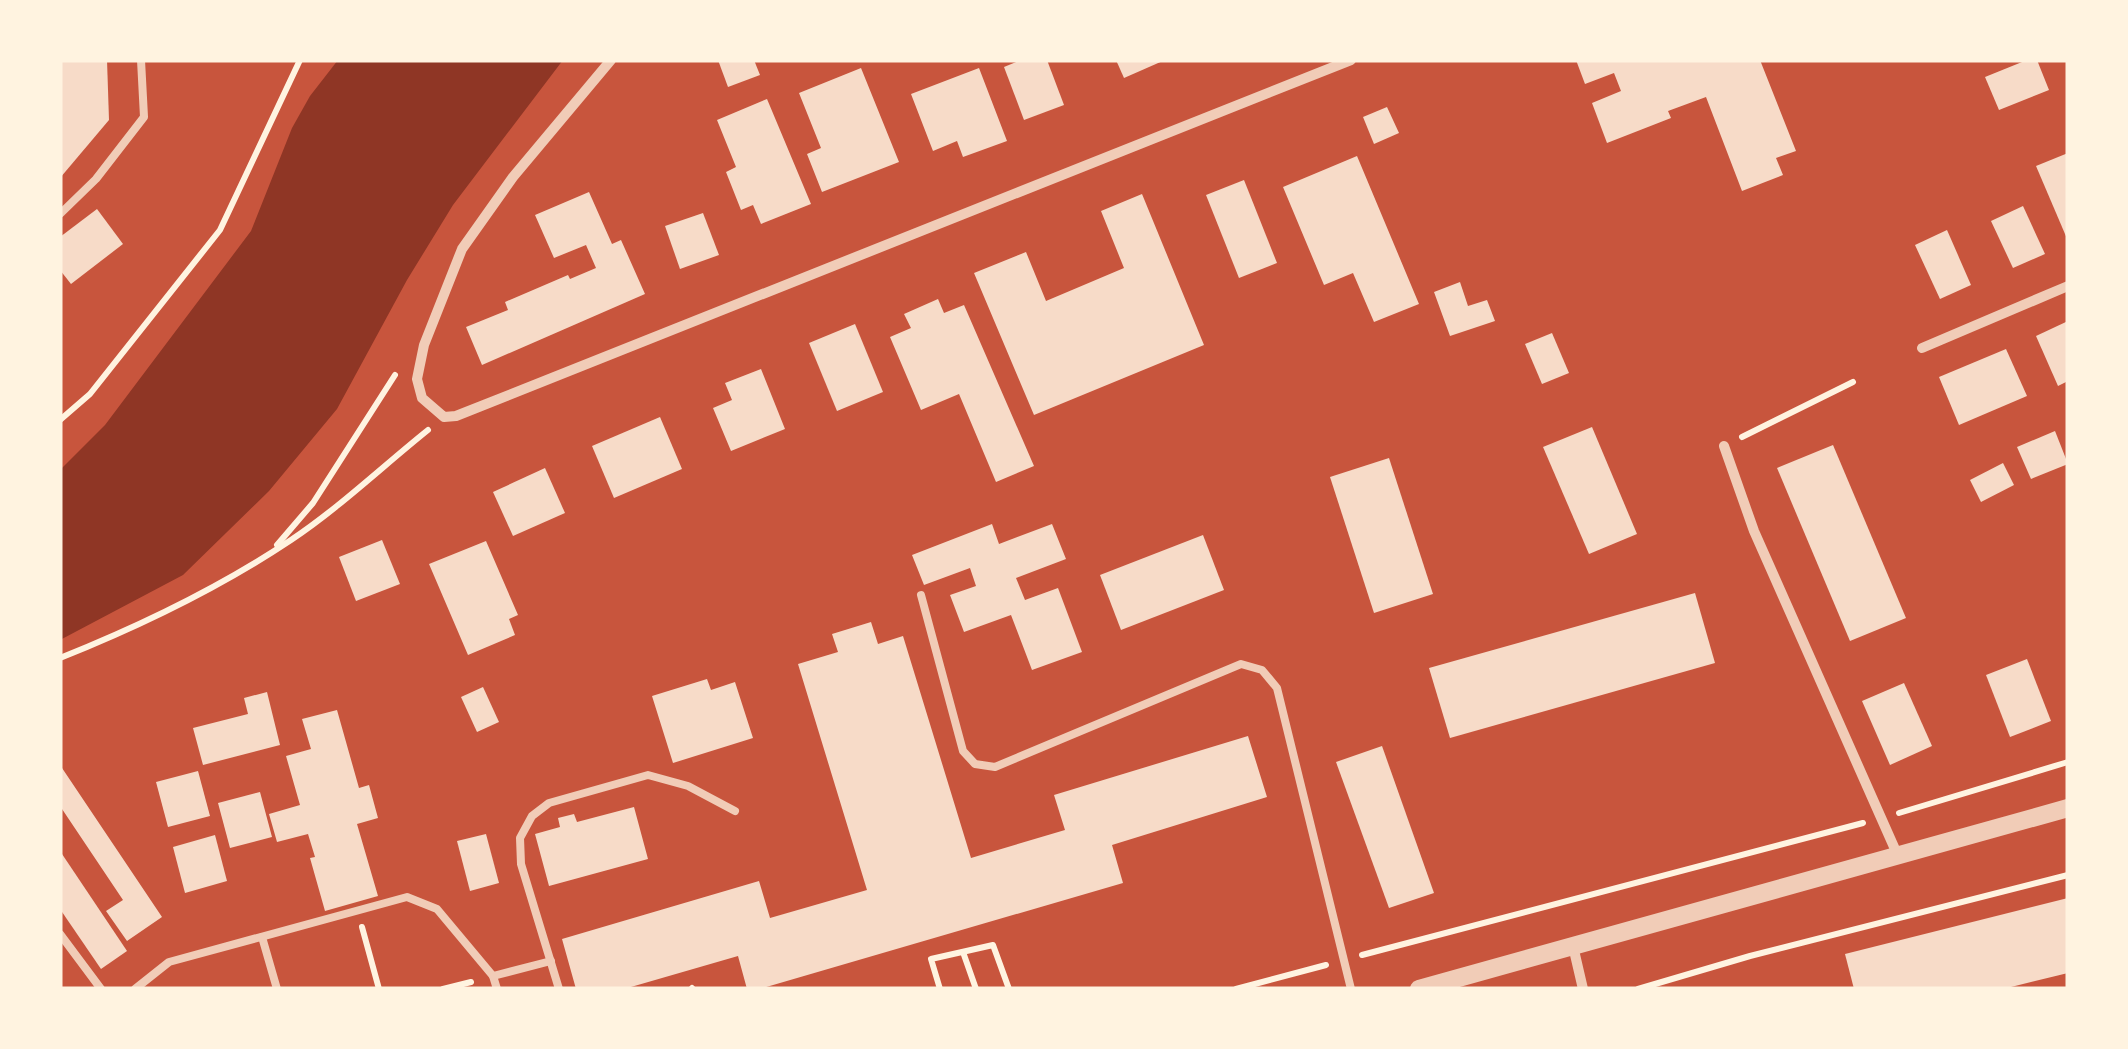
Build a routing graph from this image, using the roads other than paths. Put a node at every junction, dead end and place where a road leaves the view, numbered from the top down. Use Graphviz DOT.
graph roads {
  1 [pos="140,60"];
  2 [pos="610,60"];
  3 [pos="1350,60"];
  4 [pos="60,214"];
  5 [pos="2068,286"];
  6 [pos="1922,348"];
  7 [pos="1724,446"];
  8 [pos="921,594"];
  9 [pos="2068,808"];
  10 [pos="735,811"];
  11 [pos="1898,856"];
  12 [pos="60,934"];
  13 [pos="262,937"];
  14 [pos="1572,946"];
  15 [pos="550,961"];
  16 [pos="493,976"];
  17 [pos="101,989"];
  18 [pos="135,989"];
  19 [pos="278,989"];
  20 [pos="497,989"];
  21 [pos="559,989"];
  22 [pos="1351,989"];
  23 [pos="1419,989"];
  24 [pos="1582,989"];
  1 -- 4 [label="lane"];
  2 -- 3 [label="street"];
  5 -- 6 [label="street"];
  7 -- 11 [label="street"];
  8 -- 22 [label="lane"];
  9 -- 11 [label="street"];
  10 -- 15 [label="lane"];
  11 -- 14 [label="street"];
  12 -- 17 [label="lane"];
  13 -- 16 [label="lane"];
  13 -- 18 [label="lane"];
  13 -- 19 [label="lane"];
  14 -- 23 [label="street"];
  14 -- 24 [label="street"];
  15 -- 16 [label="lane"];
  15 -- 21 [label="lane"];
  16 -- 20 [label="lane"];
}
